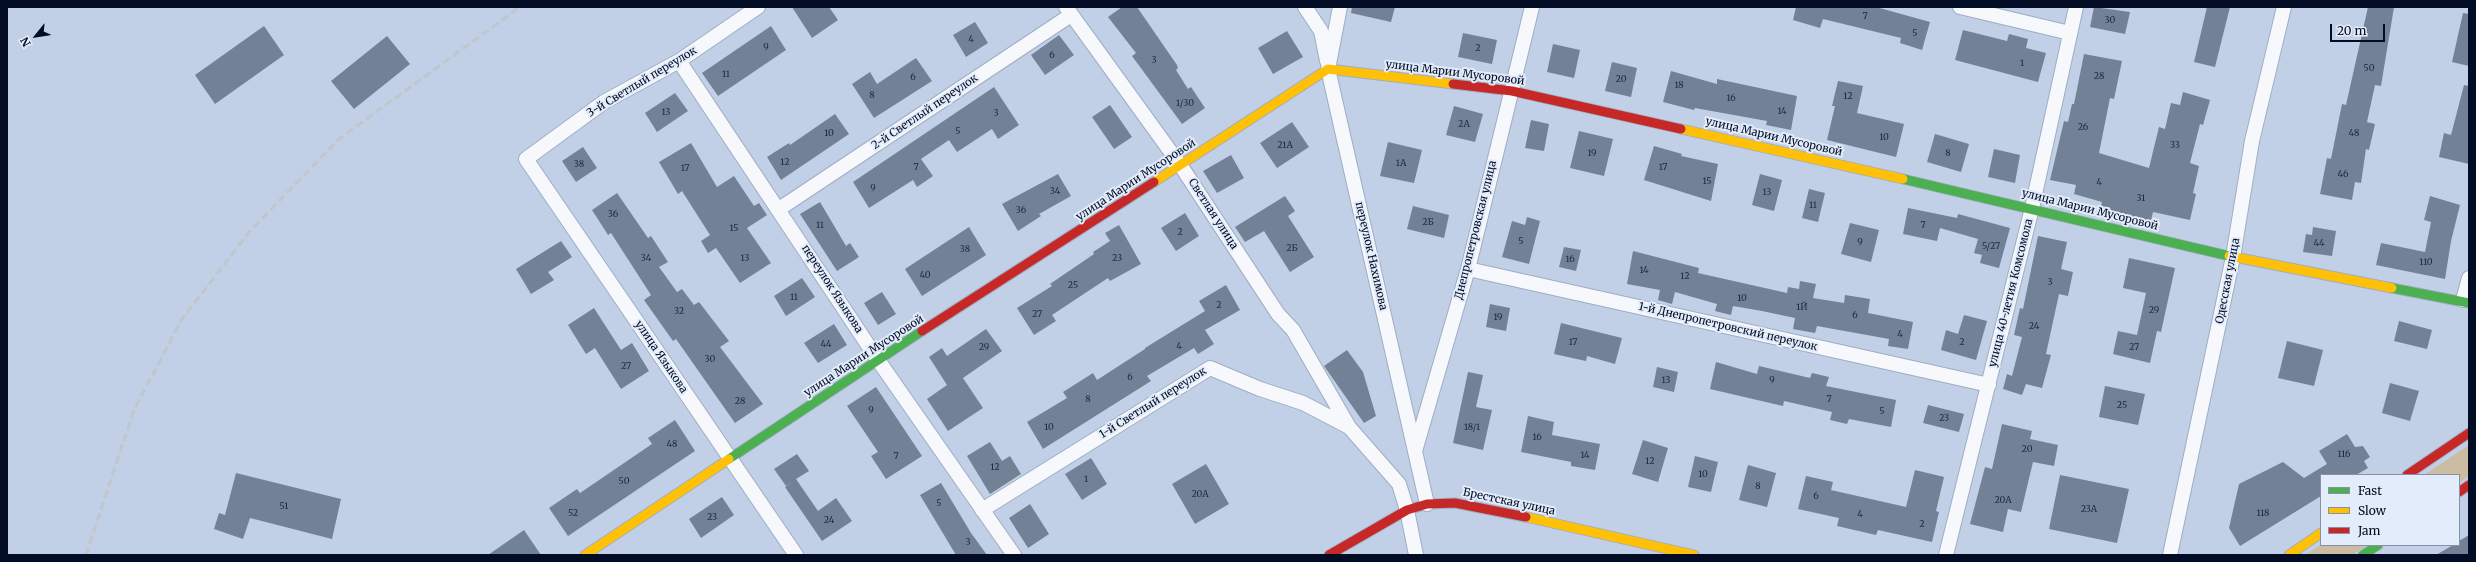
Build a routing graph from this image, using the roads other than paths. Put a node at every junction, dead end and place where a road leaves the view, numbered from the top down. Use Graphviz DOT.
graph roads {
  1 [pos="758,7"];
  2 [pos="1305,7"];
  3 [pos="1340,7"];
  4 [pos="1532,7"];
  5 [pos="1960,7"];
  6 [pos="2076,7"];
  7 [pos="2284,7"];
  8 [pos="1068,11"];
  9 [pos="2070,33"];
  10 [pos="680,61"];
  11 [pos="1328,69"];
  12 [pos="1512,91"];
  13 [pos="526,159"];
  14 [pos="1181,166"];
  15 [pos="2032,208"];
  16 [pos="778,209"];
  17 [pos="2233,257"];
  18 [pos="1468,269"];
  19 [pos="2469,278"];
  20 [pos="2466,302"];
  21 [pos="878,360"];
  22 [pos="1989,385"];
  23 [pos="1349,427"];
  24 [pos="2469,433"];
  25 [pos="1415,452"];
  26 [pos="729,458"];
  27 [pos="2408,474"];
  28 [pos="2469,485"];
  29 [pos="2460,491"];
  30 [pos="1427,504"];
  31 [pos="982,510"];
  32 [pos="1407,510"];
  33 [pos="2320,534"];
  34 [pos="2376,546"];
  35 [pos="584,555"];
  36 [pos="796,555"];
  37 [pos="1014,555"];
  38 [pos="1329,555"];
  39 [pos="1416,555"];
  40 [pos="1694,555"];
  41 [pos="1946,555"];
  42 [pos="2170,555"];
  43 [pos="2289,555"];
  44 [pos="2363,555"];
  1 -- 10 [label="street, 3-й Светлый переулок"];
  2 -- 11 [label="street"];
  3 -- 11 [label="street, переулок Нахимова"];
  4 -- 12 [label="street, Днепропетровская улица"];
  5 -- 9 [label="street"];
  6 -- 9 [label="street, улица 40-летия Комсомола"];
  7 -- 17 [label="street, Одесская улица"];
  8 -- 14 [label="street, Светлая улица"];
  8 -- 16 [label="street, 2-й Светлый переулок"];
  9 -- 15 [label="street, улица 40-летия Комсомола"];
  10 -- 13 [label="street, 3-й Светлый переулок"];
  10 -- 16 [label="street, переулок Языкова"];
  11 -- 12 [label="street, улица Марии Мусоровой"];
  11 -- 14 [label="street, улица Марии Мусоровой"];
  11 -- 25 [label="street, переулок Нахимова"];
  12 -- 15 [label="street, улица Марии Мусоровой"];
  12 -- 18 [label="street, Днепропетровская улица"];
  13 -- 26 [label="street, улица Языкова"];
  14 -- 21 [label="street, улица Марии Мусоровой"];
  14 -- 23 [label="street, Светлая улица"];
  15 -- 17 [label="street, улица Марии Мусоровой"];
  15 -- 22 [label="street, улица 40-летия Комсомола"];
  16 -- 21 [label="street, переулок Языкова"];
  17 -- 20 [label="street, улица Марии Мусоровой"];
  17 -- 42 [label="street, Одесская улица"];
  18 -- 22 [label="street, 1-й Днепропетровский переулок"];
  18 -- 25 [label="street, Днепропетровская улица"];
  19 -- 20 [label="street"];
  21 -- 26 [label="street, улица Марии Мусоровой"];
  21 -- 31 [label="street, переулок Языкова"];
  22 -- 41 [label="street, улица 40-летия Комсомола"];
  23 -- 31 [label="street, 1-й Светлый переулок"];
  23 -- 32 [label="street, 1-й Светлый переулок"];
  24 -- 27 [label="street"];
  25 -- 30 [label="street, переулок Нахимова"];
  26 -- 35 [label="street, улица Марии Мусоровой"];
  26 -- 36 [label="street, улица Языкова"];
  28 -- 29 [label="street"];
  30 -- 32 [label="street, Брестская улица"];
  30 -- 40 [label="street, Брестская улица"];
  31 -- 37 [label="street, переулок Языкова"];
  32 -- 38 [label="street, Брестская улица"];
  32 -- 39 [label="street, 1-й Светлый переулок"];
  33 -- 43 [label="street"];
  34 -- 44 [label="street"];
}
